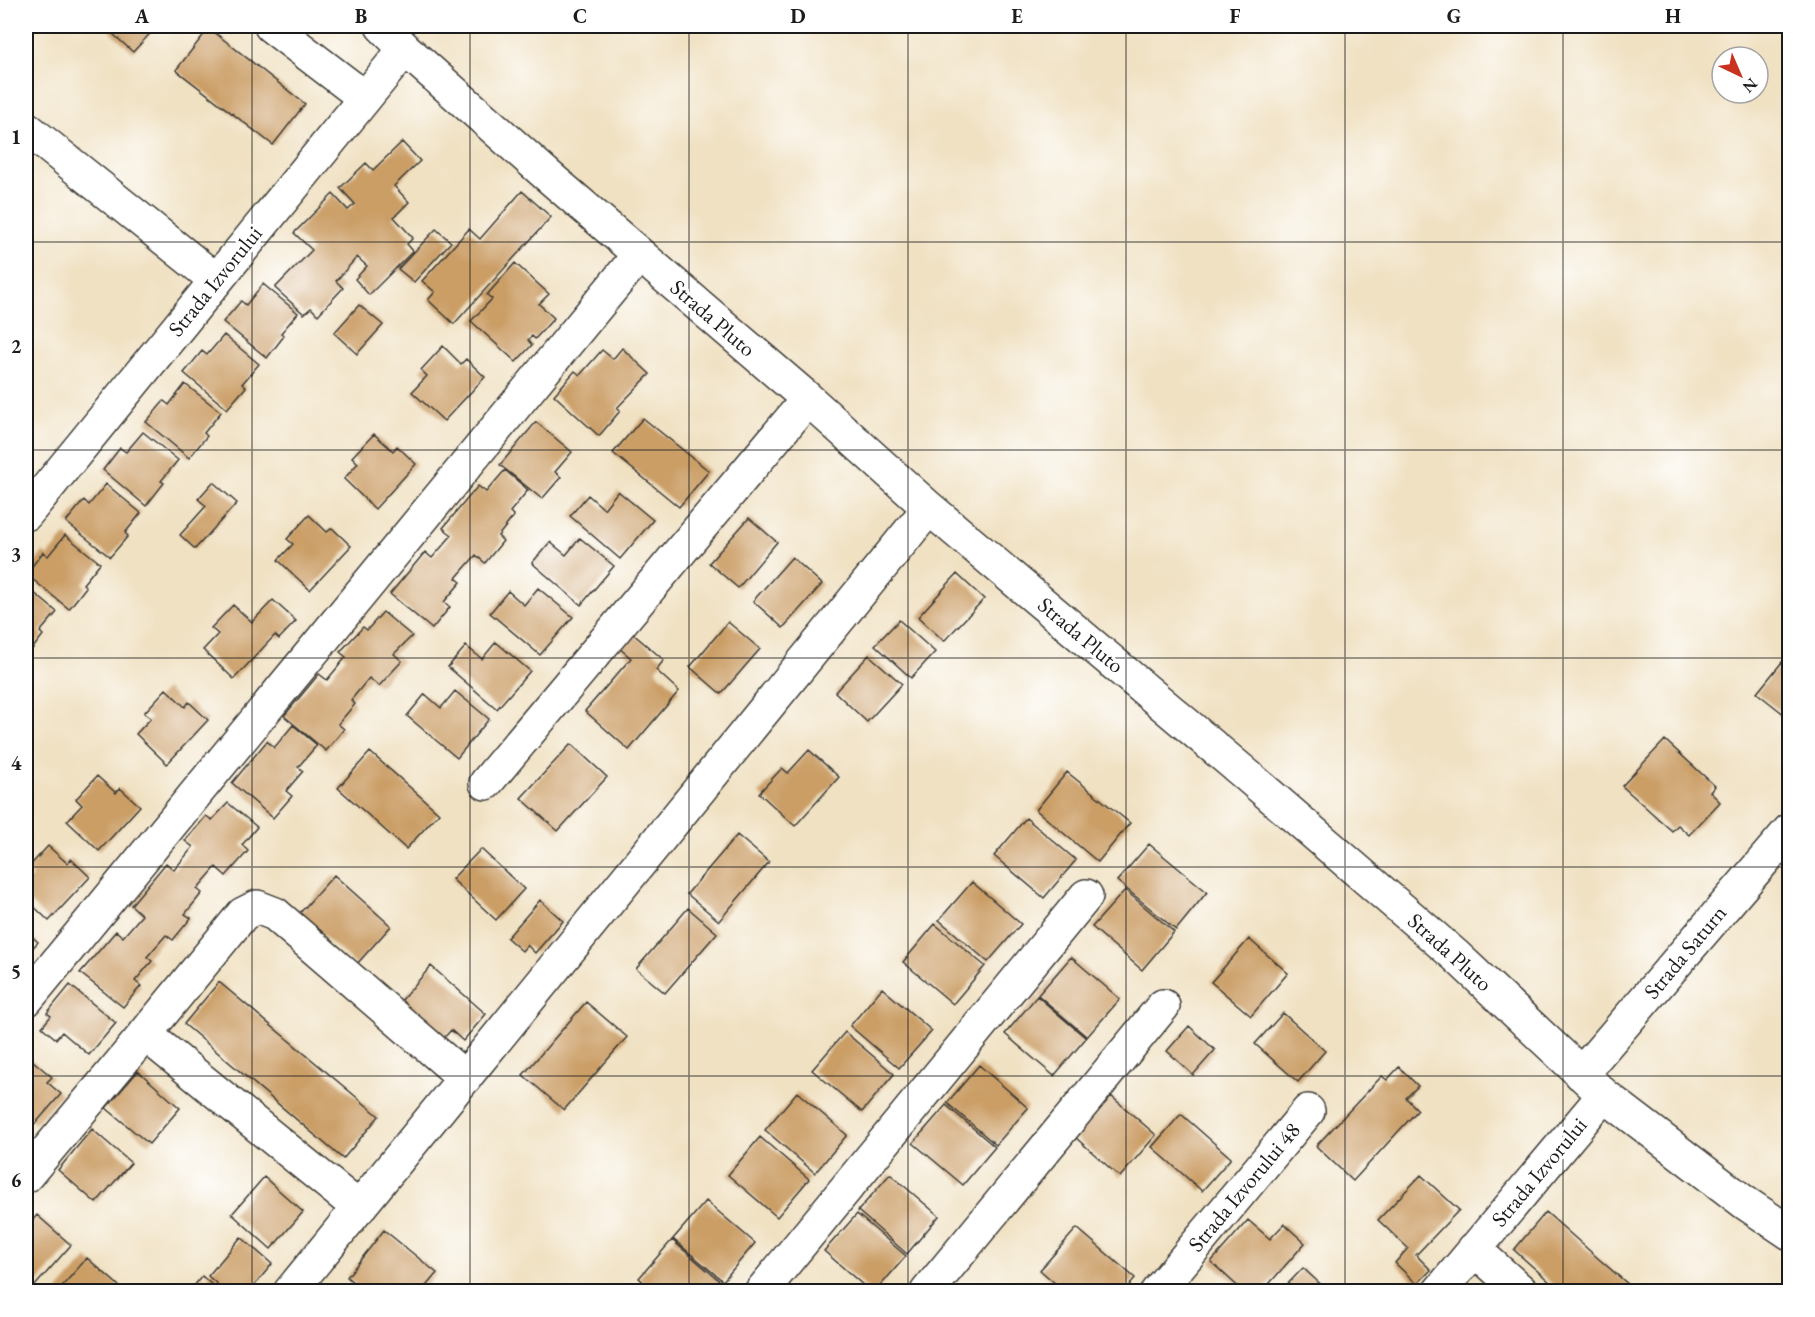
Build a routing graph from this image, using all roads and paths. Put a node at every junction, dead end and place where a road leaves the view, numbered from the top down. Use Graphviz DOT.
graph roads {
  1 [pos="271,26"];
  2 [pos="382,26"];
  3 [pos="405,49"];
  4 [pos="365,98"];
  5 [pos="26,128"];
  6 [pos="639,255"];
  7 [pos="216,280"];
  8 [pos="808,399"];
  9 [pos="928,508"];
  10 [pos="26,514"];
  11 [pos="486,783"];
  12 [pos="1790,830"];
  13 [pos="1086,896"];
  14 [pos="26,1000"];
  15 [pos="1163,1006"];
  16 [pos="145,1034"];
  17 [pos="465,1078"];
  18 [pos="1592,1085"];
  19 [pos="1308,1111"];
  20 [pos="26,1176"];
  21 [pos="358,1208"];
  22 [pos="1790,1233"];
  23 [pos="1474,1250"];
  24 [pos="290,1292"];
  25 [pos="761,1292"];
  26 [pos="927,1292"];
  27 [pos="1157,1292"];
  28 [pos="1439,1292"];
  29 [pos="1522,1292"];
  1 -- 4 [label="street"];
  2 -- 3 [label="street, Strada Pluto"];
  3 -- 4 [label="street, Strada Izvorului"];
  3 -- 6 [label="street, Strada Pluto"];
  4 -- 7 [label="street, Strada Izvorului"];
  5 -- 7 [label="street"];
  6 -- 8 [label="street, Strada Pluto"];
  6 -- 14 [label="street"];
  7 -- 10 [label="street, Strada Izvorului"];
  8 -- 9 [label="street, Strada Pluto"];
  8 -- 11 [label="street"];
  9 -- 17 [label="street"];
  9 -- 18 [label="street, Strada Pluto"];
  12 -- 18 [label="street, Strada Saturn"];
  13 -- 25 [label="street"];
  15 -- 26 [label="street"];
  16 -- 17 [label="street"];
  16 -- 20 [label="street"];
  16 -- 21 [label="street"];
  17 -- 21 [label="street"];
  18 -- 22 [label="street, Strada Pluto"];
  18 -- 23 [label="street, Strada Izvorului"];
  19 -- 27 [label="street, Strada Izvorului 48"];
  21 -- 24 [label="street"];
  23 -- 28 [label="street, Strada Izvorului"];
  23 -- 29 [label="street"];
}
